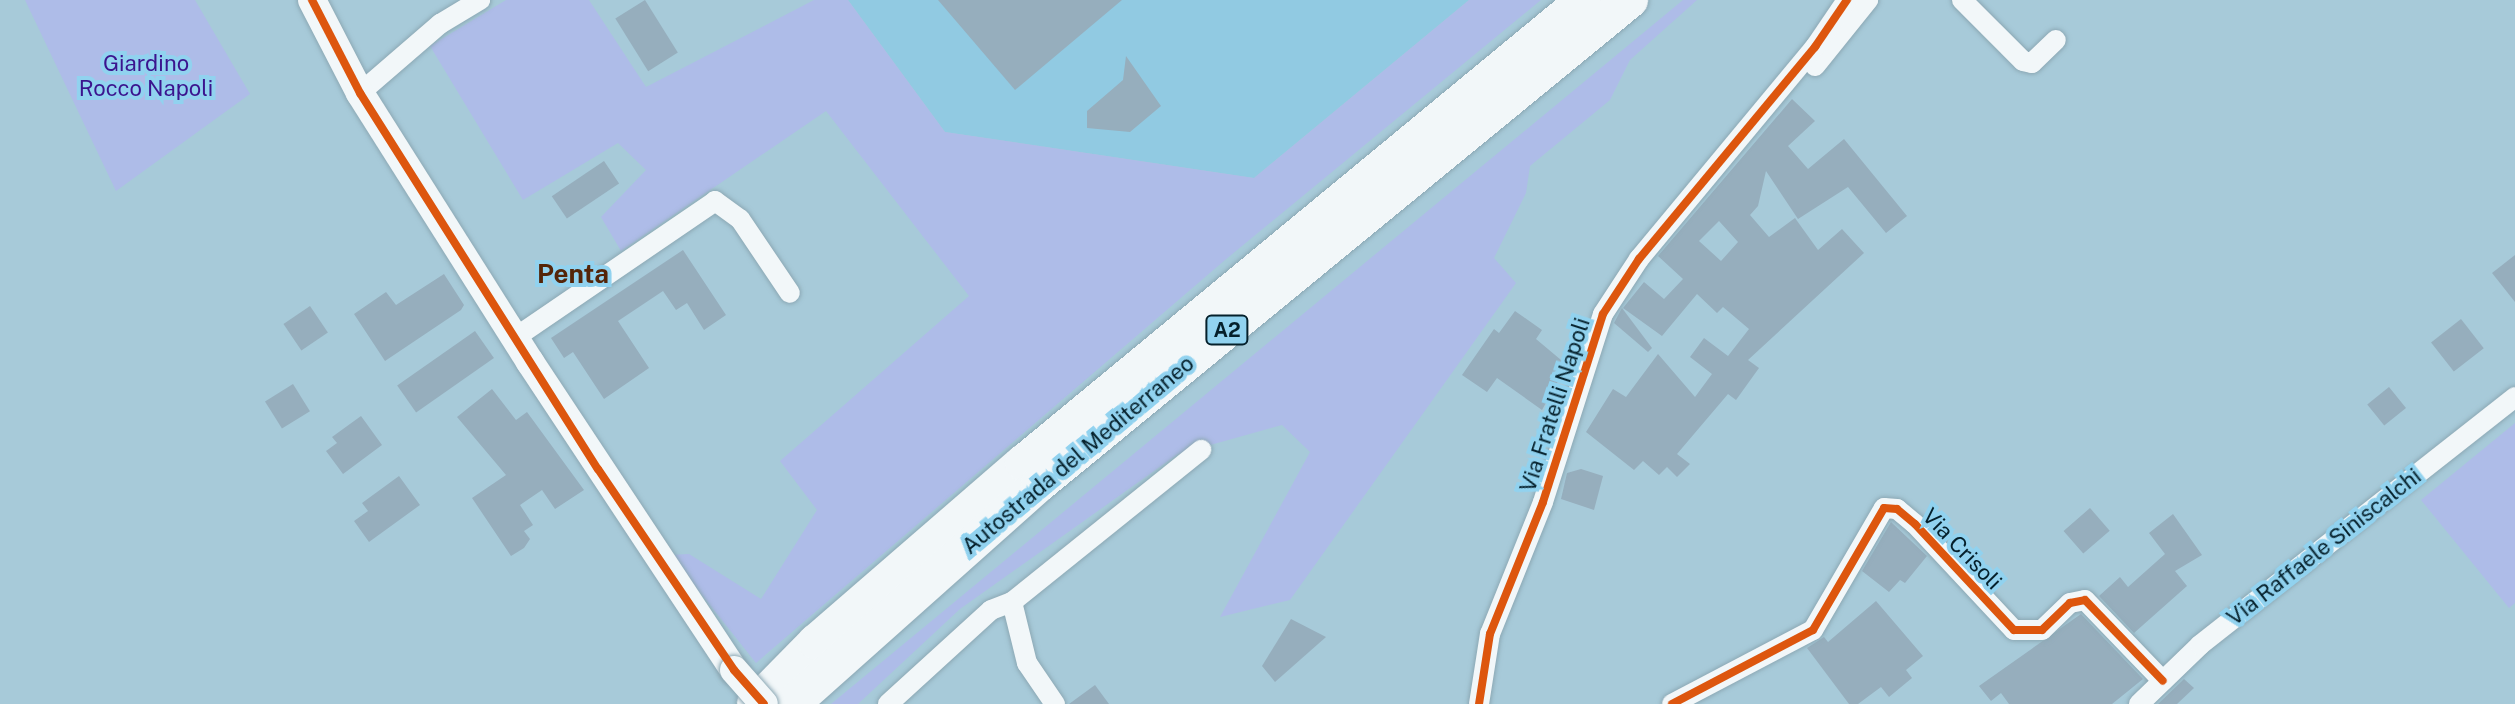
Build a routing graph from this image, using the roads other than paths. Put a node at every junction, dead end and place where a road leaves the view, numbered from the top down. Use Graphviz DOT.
graph roads {
  1 [pos="312,0"];
  2 [pos="480,0"];
  3 [pos="1568,0"];
  4 [pos="1584,0"];
  5 [pos="1630,0"];
  6 [pos="1847,0"];
  7 [pos="1868,0"];
  8 [pos="1962,0"];
  9 [pos="2056,40"];
  10 [pos="1501,68"];
  11 [pos="1792,75"];
  12 [pos="360,93"];
  13 [pos="790,293"];
  14 [pos="516,337"];
  15 [pos="2515,397"];
  16 [pos="1201,450"];
  17 [pos="1012,602"];
  18 [pos="831,666"];
  19 [pos="2163,681"];
  20 [pos="755,704"];
  21 [pos="764,704"];
  22 [pos="792,704"];
  23 [pos="805,704"];
  24 [pos="888,704"];
  25 [pos="1055,704"];
  26 [pos="1479,704"];
  27 [pos="1672,704"];
  28 [pos="2139,704"];
  1 -- 12 [label="street"];
  2 -- 12 [label="street"];
  3 -- 10 [label="highway"];
  4 -- 10 [label="highway, Autostrada del Mediterraneo / A2"];
  5 -- 18 [label="highway, Autostrada del Mediterraneo / A2"];
  6 -- 11 [label="street, Via Fratelli Napoli"];
  7 -- 11 [label="street, Via Fratelli Napoli"];
  8 -- 9 [label="street"];
  10 -- 20 [label="highway, Autostrada del Mediterraneo / A2"];
  11 -- 26 [label="street, Via Fratelli Napoli"];
  12 -- 14 [label="street"];
  13 -- 14 [label="street"];
  14 -- 21 [label="street, bridge"];
  15 -- 19 [label="street, Via Raffaele Siniscalchi"];
  16 -- 17 [label="street"];
  17 -- 24 [label="street"];
  17 -- 25 [label="street"];
  18 -- 22 [label="highway, Autostrada del Mediterraneo / A2"];
  18 -- 23 [label="highway"];
  19 -- 27 [label="street, Via Crisoli"];
  19 -- 28 [label="street, Via Raffaele Siniscalchi"];
}
